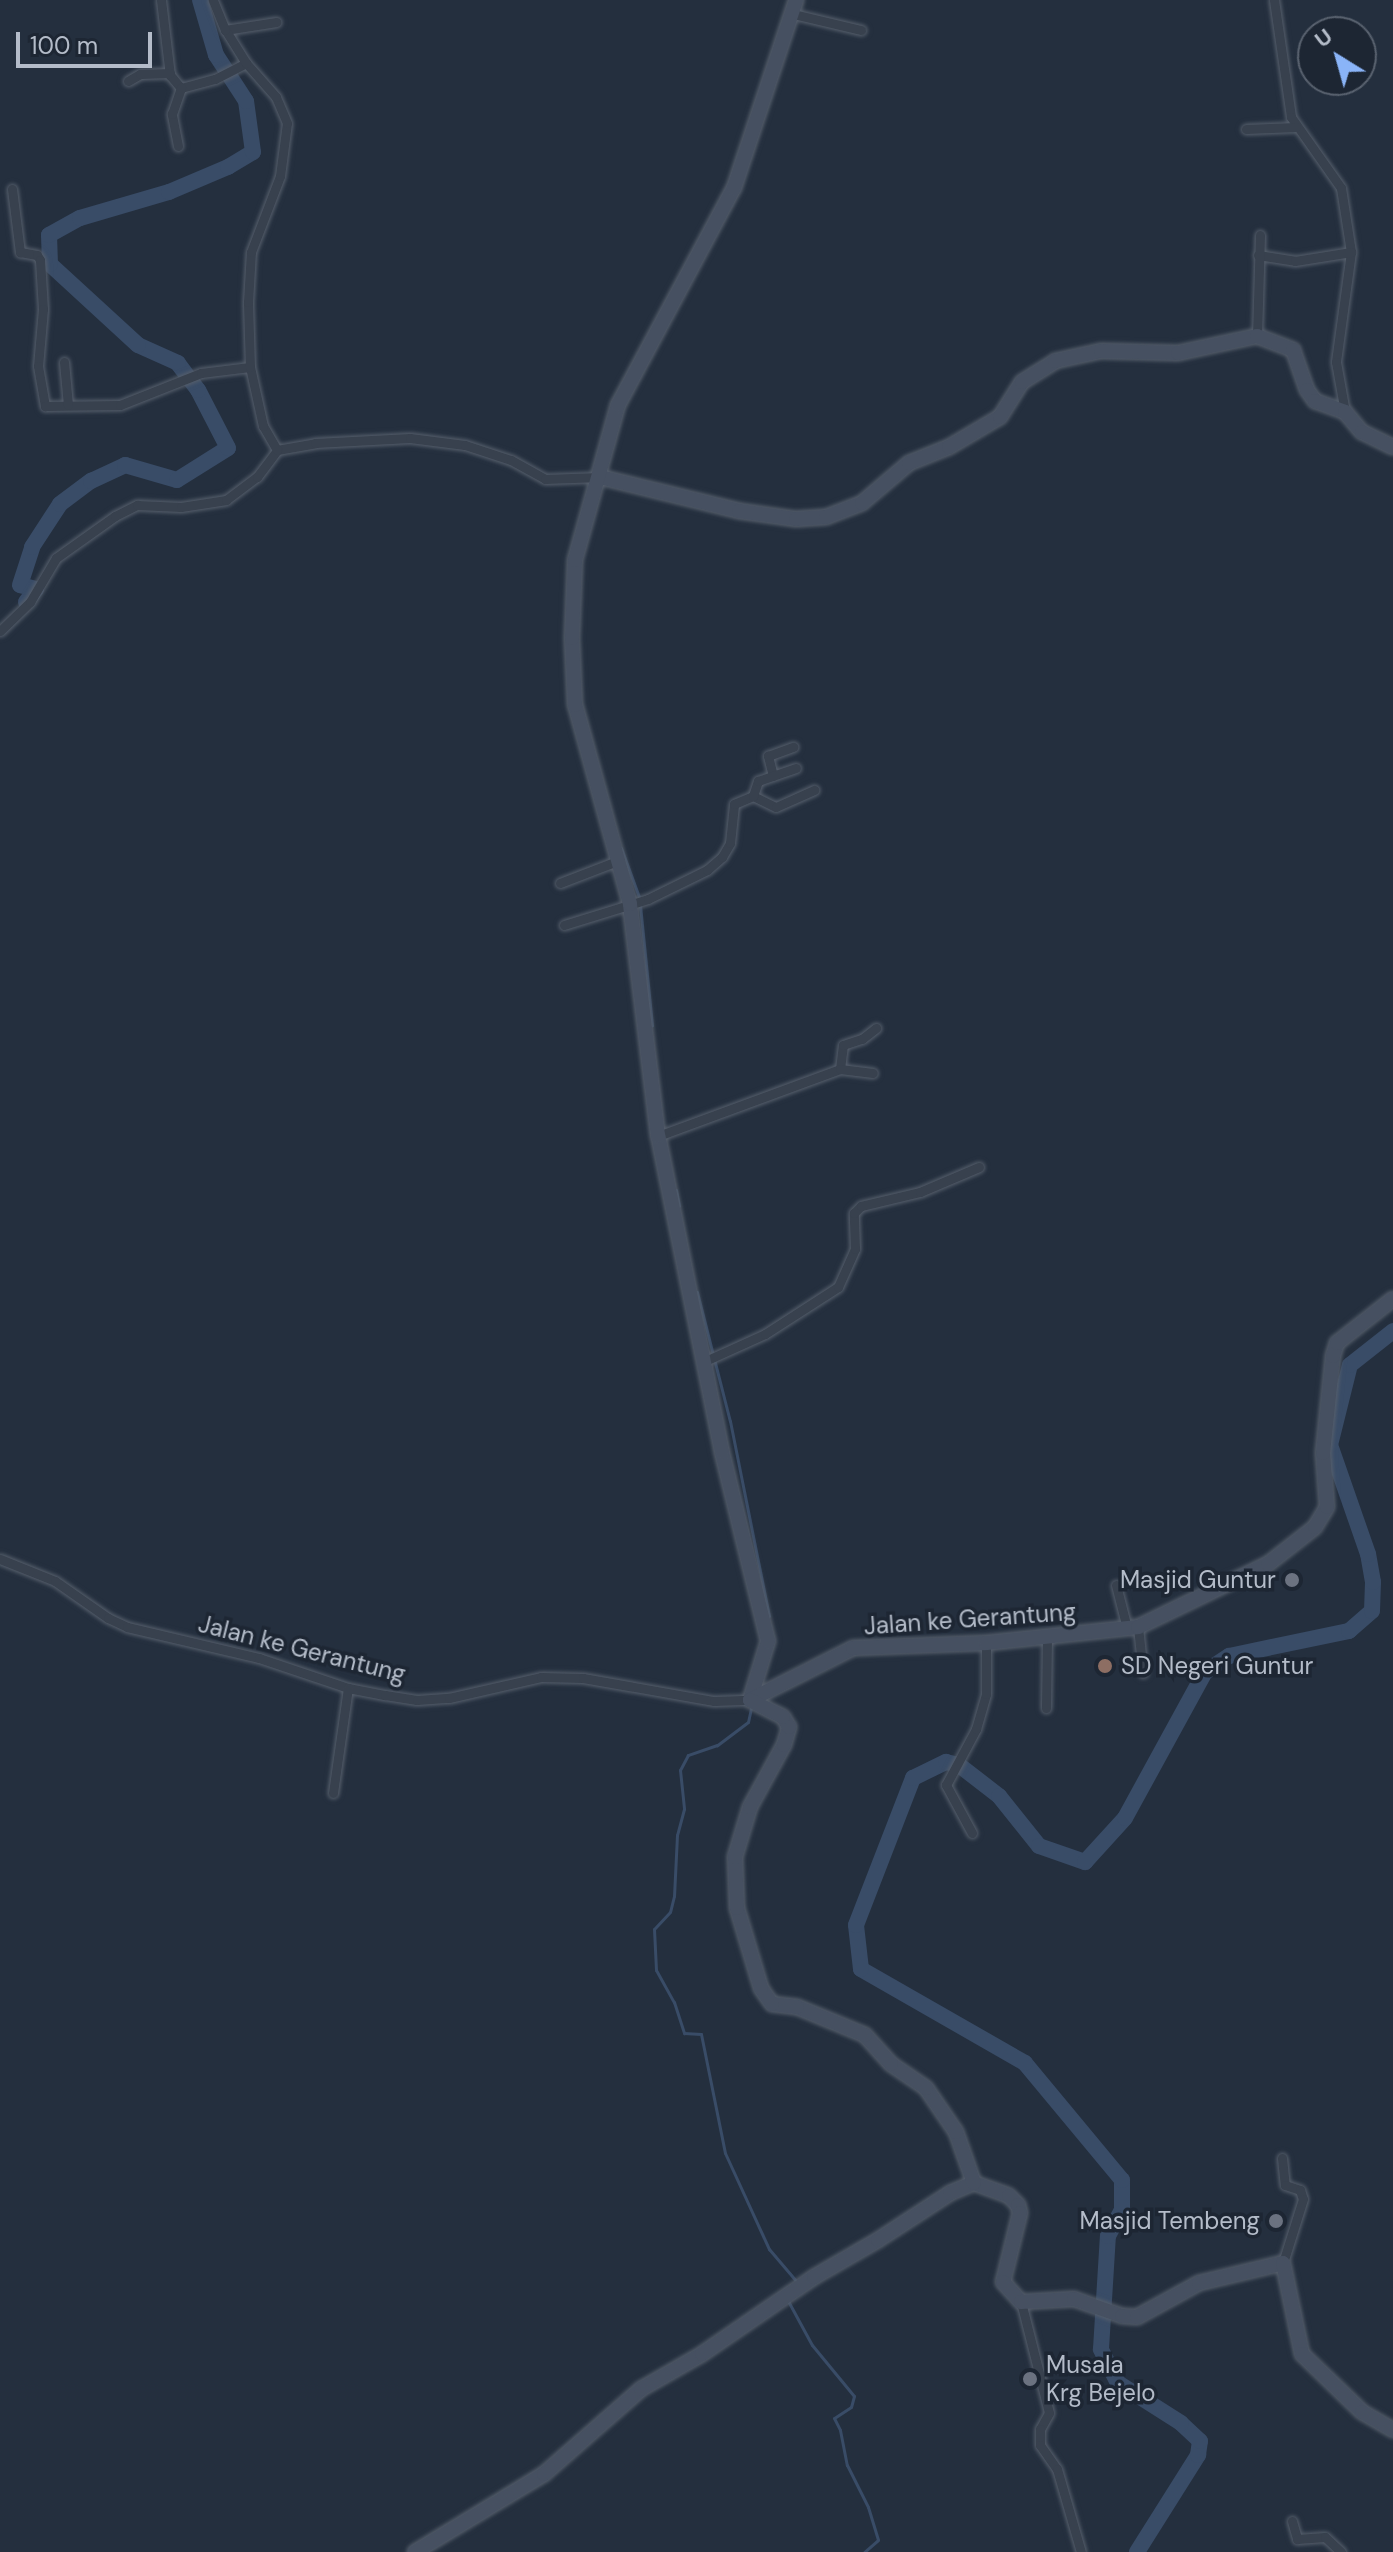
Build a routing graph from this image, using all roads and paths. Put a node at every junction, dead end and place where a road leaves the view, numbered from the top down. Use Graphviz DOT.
graph roads {
  1 [pos="161,0"];
  2 [pos="213,0"];
  3 [pos="1274,0"];
  4 [pos="794,7"];
  5 [pos="276,22"];
  6 [pos="225,30"];
  7 [pos="861,30"];
  8 [pos="246,63"];
  9 [pos="170,73"];
  10 [pos="128,81"];
  11 [pos="181,88"];
  12 [pos="1296,127"];
  13 [pos="1246,129"];
  14 [pos="178,146"];
  15 [pos="12,189"];
  16 [pos="1260,235"];
  17 [pos="1351,252"];
  18 [pos="1258,255"];
  19 [pos="1257,336"];
  20 [pos="64,362"];
  21 [pos="250,367"];
  22 [pos="68,405"];
  23 [pos="1345,412"];
  24 [pos="1393,447"];
  25 [pos="277,450"];
  26 [pos="600,477"];
  27 [pos="0,631"];
  28 [pos="793,747"];
  29 [pos="796,768"];
  30 [pos="773,776"];
  31 [pos="814,790"];
  32 [pos="753,796"];
  33 [pos="620,860"];
  34 [pos="560,883"];
  35 [pos="631,904"];
  36 [pos="564,925"];
  37 [pos="876,1028"];
  38 [pos="840,1069"];
  39 [pos="873,1073"];
  40 [pos="662,1135"];
  41 [pos="979,1167"];
  42 [pos="1393,1299"];
  43 [pos="713,1359"];
  44 [pos="0,1559"];
  45 [pos="1116,1585"];
  46 [pos="1132,1628"];
  47 [pos="1047,1638"];
  48 [pos="986,1643"];
  49 [pos="1143,1673"];
  50 [pos="348,1688"];
  51 [pos="750,1700"];
  52 [pos="1046,1708"];
  53 [pos="333,1793"];
  54 [pos="972,1833"];
  55 [pos="1282,2158"];
  56 [pos="974,2183"];
  57 [pos="1283,2263"];
  58 [pos="1021,2302"];
  59 [pos="1393,2430"];
  60 [pos="1292,2521"];
  61 [pos="415,2552"];
  62 [pos="1081,2552"];
  63 [pos="1341,2552"];
  1 -- 9 [label="street"];
  2 -- 6 [label="street"];
  3 -- 12 [label="street"];
  4 -- 7 [label="street"];
  4 -- 26 [label="street"];
  5 -- 6 [label="street"];
  6 -- 8 [label="street"];
  8 -- 11 [label="street"];
  8 -- 21 [label="street"];
  9 -- 10 [label="street"];
  9 -- 11 [label="street"];
  11 -- 14 [label="street"];
  12 -- 13 [label="street"];
  12 -- 17 [label="street"];
  15 -- 22 [label="street"];
  16 -- 18 [label="street"];
  17 -- 18 [label="street"];
  17 -- 23 [label="street"];
  18 -- 19 [label="street"];
  19 -- 23 [label="street"];
  19 -- 26 [label="street"];
  20 -- 22 [label="street"];
  21 -- 22 [label="street"];
  21 -- 25 [label="street"];
  23 -- 24 [label="street"];
  25 -- 26 [label="street"];
  25 -- 27 [label="street"];
  26 -- 33 [label="street"];
  28 -- 30 [label="street"];
  29 -- 30 [label="street"];
  30 -- 32 [label="street"];
  31 -- 32 [label="street"];
  32 -- 35 [label="street"];
  33 -- 34 [label="street"];
  33 -- 35 [label="street"];
  35 -- 36 [label="street"];
  35 -- 40 [label="street"];
  37 -- 38 [label="street"];
  38 -- 39 [label="street"];
  38 -- 40 [label="street"];
  40 -- 43 [label="street"];
  41 -- 43 [label="street"];
  42 -- 46 [label="street, Jalan ke Gerantung"];
  43 -- 51 [label="street"];
  44 -- 50 [label="street, Jalan ke Gerantung"];
  45 -- 46 [label="street"];
  46 -- 47 [label="street, Jalan ke Gerantung"];
  46 -- 49 [label="street"];
  47 -- 48 [label="street, Jalan ke Gerantung"];
  47 -- 52 [label="street"];
  48 -- 51 [label="street, Jalan ke Gerantung"];
  48 -- 54 [label="street"];
  50 -- 51 [label="street, Jalan ke Gerantung"];
  50 -- 53 [label="street"];
  51 -- 56 [label="street"];
  55 -- 57 [label="street"];
  56 -- 58 [label="street"];
  56 -- 61 [label="street"];
  57 -- 58 [label="street"];
  57 -- 59 [label="street"];
  58 -- 62 [label="street"];
  60 -- 63 [label="street"];
}
